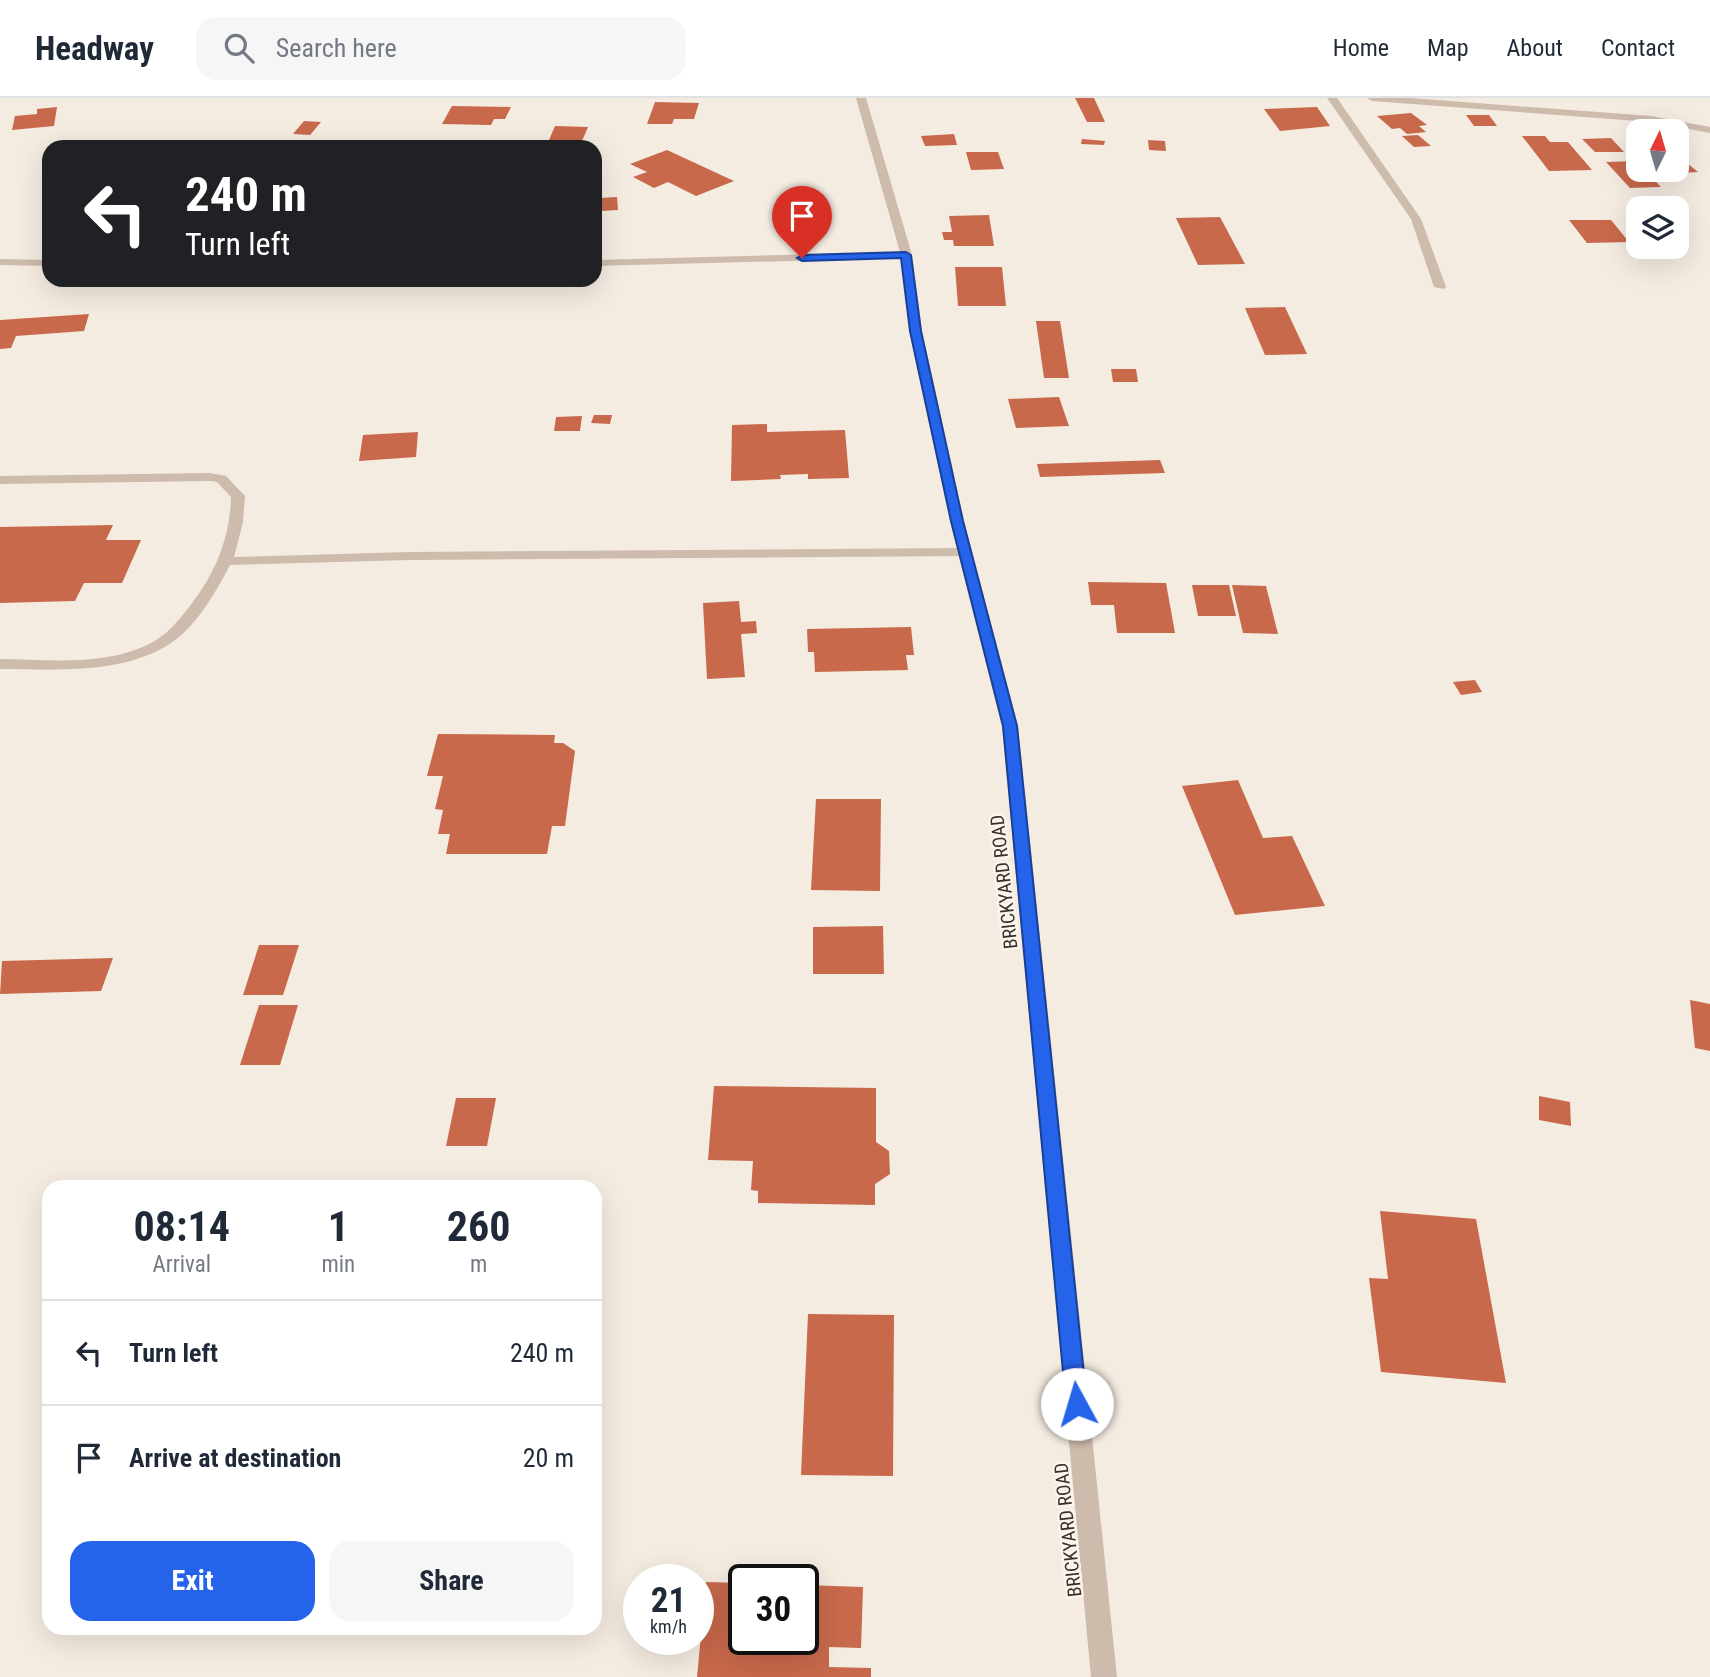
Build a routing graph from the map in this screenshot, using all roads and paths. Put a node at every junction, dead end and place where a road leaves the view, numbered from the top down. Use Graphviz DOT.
graph roads {
  1 [pos="861,98"];
  2 [pos="1332,98"];
  3 [pos="1372,98"];
  4 [pos="1710,130"];
  5 [pos="906,255"];
  6 [pos="0,262"];
  7 [pos="42,263"];
  8 [pos="602,263"];
  9 [pos="1440,287"];
  10 [pos="0,480"];
  11 [pos="965,552"];
  12 [pos="228,561"];
  13 [pos="0,664"];
  14 [pos="1104,1677"];
  1 -- 5 [label="street, BRICKYARD ROAD"];
  2 -- 9 [label="street"];
  3 -- 4 [label="street"];
  5 -- 8 [label="street"];
  5 -- 11 [label="street, BRICKYARD ROAD"];
  6 -- 7 [label="street"];
  10 -- 12 [label="street"];
  11 -- 12 [label="street"];
  11 -- 14 [label="street, BRICKYARD ROAD"];
  12 -- 13 [label="street"];
}
